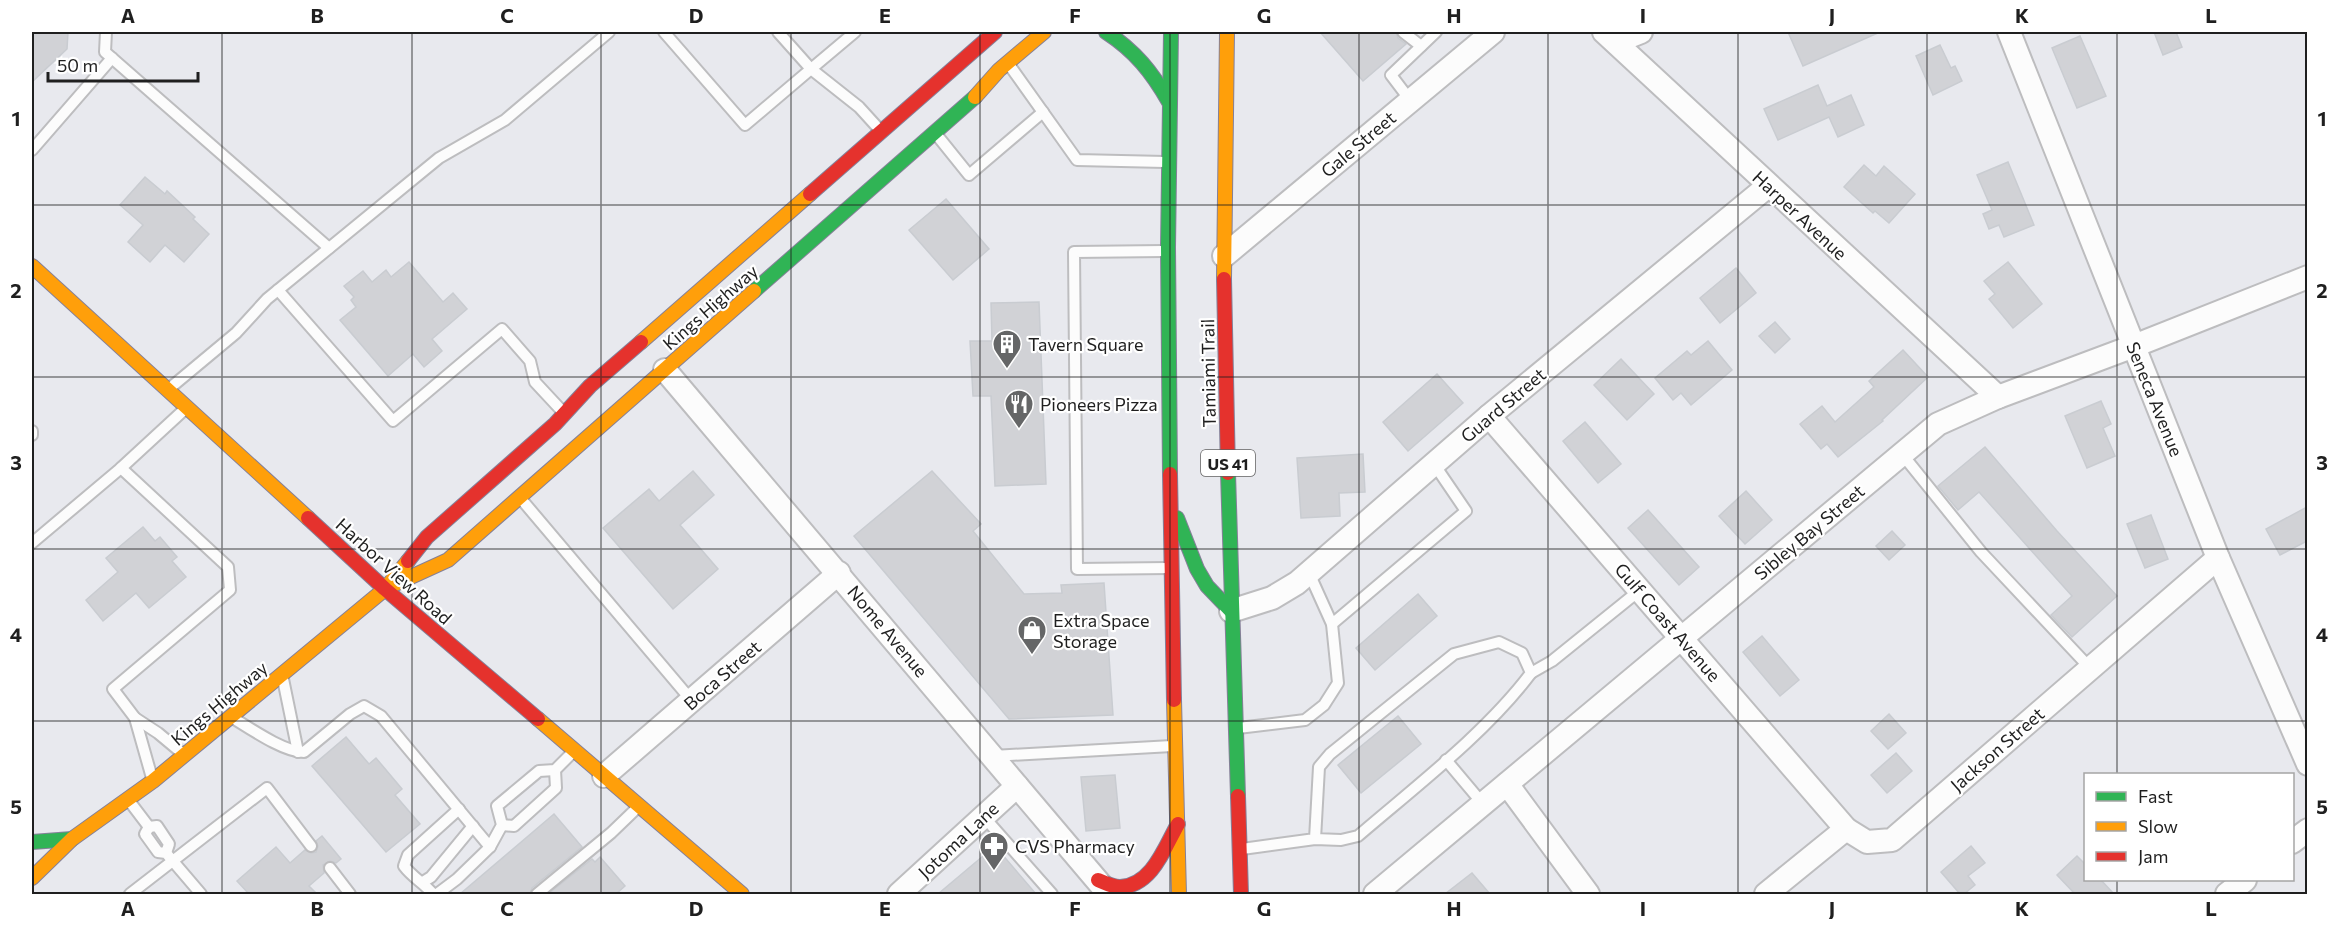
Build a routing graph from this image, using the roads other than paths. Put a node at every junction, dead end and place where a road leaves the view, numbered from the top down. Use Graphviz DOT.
graph roads {
  1 [pos="106,32"];
  2 [pos="609,32"];
  3 [pos="664,32"];
  4 [pos="778,32"];
  5 [pos="855,32"];
  6 [pos="995,32"];
  7 [pos="1044,32"];
  8 [pos="1106,32"];
  9 [pos="1171,32"];
  10 [pos="1227,32"];
  11 [pos="1403,32"];
  12 [pos="1436,32"];
  13 [pos="1493,32"];
  14 [pos="1641,32"];
  15 [pos="2009,32"];
  16 [pos="1610,37"];
  17 [pos="1421,46"];
  18 [pos="112,58"];
  19 [pos="1008,63"];
  20 [pos="812,69"];
  21 [pos="1410,100"];
  22 [pos="1169,102"];
  23 [pos="1043,112"];
  24 [pos="881,131"];
  25 [pos="935,133"];
  26 [pos="33,145"];
  27 [pos="906,159"];
  28 [pos="1168,162"];
  29 [pos="1768,186"];
  30 [pos="329,248"];
  31 [pos="1168,251"];
  32 [pos="1224,256"];
  33 [pos="32,266"];
  34 [pos="2307,277"];
  35 [pos="278,290"];
  36 [pos="2134,346"];
  37 [pos="665,370"];
  38 [pos="168,390"];
  39 [pos="1998,397"];
  40 [pos="187,407"];
  41 [pos="564,413"];
  42 [pos="1489,416"];
  43 [pos="1902,454"];
  44 [pos="1434,464"];
  45 [pos="121,468"];
  46 [pos="520,497"];
  47 [pos="1170,500"];
  48 [pos="32,543"];
  49 [pos="2218,558"];
  50 [pos="1171,568"];
  51 [pos="840,573"];
  52 [pos="1309,573"];
  53 [pos="385,589"];
  54 [pos="1640,590"];
  55 [pos="1231,611"];
  56 [pos="1332,624"];
  57 [pos="1682,638"];
  58 [pos="2090,668"];
  59 [pos="1531,673"];
  60 [pos="282,674"];
  61 [pos="692,700"];
  62 [pos="230,717"];
  63 [pos="135,718"];
  64 [pos="1235,728"];
  65 [pos="1176,746"];
  66 [pos="574,750"];
  67 [pos="298,752"];
  68 [pos="185,755"];
  69 [pos="992,756"];
  70 [pos="1446,760"];
  71 [pos="2307,764"];
  72 [pos="555,770"];
  73 [pos="604,777"];
  74 [pos="153,781"];
  75 [pos="1507,784"];
  76 [pos="1017,786"];
  77 [pos="128,800"];
  78 [pos="1483,804"];
  79 [pos="639,806"];
  80 [pos="459,810"];
  81 [pos="984,816"];
  82 [pos="1178,824"];
  83 [pos="502,825"];
  84 [pos="473,826"];
  85 [pos="1846,829"];
  86 [pos="2307,830"];
  87 [pos="1315,838"];
  88 [pos="72,839"];
  89 [pos="2294,840"];
  90 [pos="32,842"];
  91 [pos="310,846"];
  92 [pos="490,847"];
  93 [pos="1239,850"];
  94 [pos="170,856"];
  95 [pos="330,868"];
  96 [pos="32,878"];
  97 [pos="2243,881"];
  98 [pos="423,882"];
  99 [pos="1104,887"];
  100 [pos="130,894"];
  101 [pos="201,894"];
  102 [pos="350,894"];
  103 [pos="435,894"];
  104 [pos="537,894"];
  105 [pos="742,894"];
  106 [pos="899,894"];
  107 [pos="1052,894"];
  108 [pos="1179,894"];
  109 [pos="1241,894"];
  110 [pos="1375,894"];
  111 [pos="1588,894"];
  112 [pos="1767,894"];
  113 [pos="2227,894"];
  1 -- 18 [label="lane"];
  2 -- 30 [label="lane"];
  3 -- 20 [label="lane"];
  4 -- 20 [label="lane"];
  5 -- 20 [label="lane"];
  6 -- 24 [label="main road, Kings Highway"];
  7 -- 19 [label="main road, Kings Highway"];
  8 -- 22 [label="main road"];
  9 -- 22 [label="main road"];
  10 -- 32 [label="main road, Tamiami Trail / US 41"];
  11 -- 17 [label="lane"];
  12 -- 17 [label="lane"];
  13 -- 21 [label="street, Gale Street"];
  14 -- 16 [label="street"];
  15 -- 36 [label="street, Seneca Avenue"];
  16 -- 29 [label="street, Harper Avenue"];
  17 -- 21 [label="lane"];
  18 -- 26 [label="lane"];
  18 -- 30 [label="lane"];
  19 -- 23 [label="lane"];
  19 -- 25 [label="main road, Kings Highway"];
  20 -- 24 [label="lane"];
  21 -- 32 [label="street, Gale Street"];
  22 -- 28 [label="main road"];
  23 -- 25 [label="lane"];
  23 -- 28 [label="lane"];
  24 -- 27 [label="main road"];
  24 -- 41 [label="main road, Kings Highway"];
  25 -- 27 [label="main road, Kings Highway"];
  27 -- 37 [label="main road, Kings Highway"];
  28 -- 31 [label="main road"];
  29 -- 39 [label="street, Harper Avenue"];
  29 -- 42 [label="street, Guard Street"];
  30 -- 35 [label="lane"];
  31 -- 47 [label="main road"];
  31 -- 50 [label="lane"];
  32 -- 55 [label="main road, Tamiami Trail / US 41"];
  33 -- 38 [label="main road, Harbor View Road"];
  34 -- 36 [label="street, Sibley Bay Street"];
  35 -- 38 [label="lane"];
  35 -- 41 [label="lane"];
  36 -- 39 [label="street, Sibley Bay Street"];
  36 -- 49 [label="street, Seneca Avenue"];
  37 -- 46 [label="main road, Kings Highway"];
  37 -- 51 [label="street, Nome Avenue"];
  38 -- 40 [label="main road, Harbor View Road"];
  39 -- 43 [label="street, Sibley Bay Street"];
  40 -- 45 [label="lane"];
  40 -- 53 [label="main road, Harbor View Road"];
  41 -- 53 [label="main road, Kings Highway"];
  42 -- 44 [label="street, Guard Street"];
  42 -- 54 [label="street, Gulf Coast Avenue"];
  43 -- 57 [label="street, Sibley Bay Street"];
  43 -- 58 [label="lane"];
  44 -- 52 [label="street, Guard Street"];
  44 -- 56 [label="lane"];
  45 -- 48 [label="lane"];
  45 -- 63 [label="lane"];
  46 -- 53 [label="main road, Kings Highway"];
  46 -- 61 [label="lane"];
  47 -- 50 [label="main road"];
  47 -- 55 [label="main road"];
  49 -- 58 [label="street, Jackson Street"];
  49 -- 71 [label="street, Seneca Avenue"];
  50 -- 65 [label="main road"];
  51 -- 61 [label="street, Boca Street"];
  51 -- 69 [label="street, Nome Avenue"];
  52 -- 55 [label="street, Guard Street"];
  52 -- 56 [label="lane"];
  53 -- 60 [label="main road, Kings Highway"];
  53 -- 66 [label="main road, Harbor View Road"];
  54 -- 57 [label="street, Gulf Coast Avenue"];
  54 -- 59 [label="lane"];
  55 -- 64 [label="main road, Tamiami Trail / US 41"];
  56 -- 64 [label="lane"];
  57 -- 75 [label="street, Sibley Bay Street"];
  57 -- 85 [label="street, Gulf Coast Avenue"];
  58 -- 85 [label="street, Jackson Street"];
  59 -- 70 [label="lane"];
  59 -- 87 [label="lane"];
  60 -- 62 [label="main road, Kings Highway"];
  60 -- 67 [label="lane"];
  61 -- 73 [label="street, Boca Street"];
  62 -- 67 [label="lane"];
  62 -- 68 [label="main road, Kings Highway"];
  63 -- 68 [label="lane"];
  63 -- 74 [label="lane"];
  64 -- 93 [label="main road, Tamiami Trail / US 41"];
  65 -- 69 [label="lane"];
  65 -- 82 [label="main road"];
  66 -- 72 [label="lane"];
  66 -- 73 [label="main road, Harbor View Road"];
  67 -- 80 [label="lane"];
  68 -- 74 [label="main road, Kings Highway"];
  69 -- 76 [label="street, Nome Avenue"];
  70 -- 78 [label="lane"];
  70 -- 87 [label="lane"];
  72 -- 83 [label="lane"];
  72 -- 83 [label="lane"];
  73 -- 79 [label="main road, Harbor View Road"];
  74 -- 77 [label="main road, Kings Highway"];
  75 -- 78 [label="street, Sibley Bay Street"];
  75 -- 111 [label="street"];
  76 -- 81 [label="street, Jotoma Lane"];
  76 -- 99 [label="street, Nome Avenue"];
  77 -- 88 [label="main road, Kings Highway"];
  77 -- 94 [label="lane"];
  78 -- 110 [label="street, Sibley Bay Street"];
  79 -- 104 [label="lane"];
  79 -- 105 [label="main road, Harbor View Road"];
  80 -- 84 [label="lane"];
  80 -- 98 [label="lane"];
  81 -- 106 [label="street, Jotoma Lane"];
  81 -- 107 [label="lane"];
  82 -- 99 [label="main road"];
  82 -- 108 [label="main road"];
  83 -- 92 [label="lane"];
  84 -- 92 [label="lane"];
  84 -- 98 [label="lane"];
  85 -- 112 [label="street"];
  86 -- 89 [label="street"];
  87 -- 93 [label="lane"];
  88 -- 90 [label="main road"];
  88 -- 96 [label="main road, Kings Highway"];
  91 -- 94 [label="lane"];
  92 -- 103 [label="lane"];
  93 -- 109 [label="main road, Tamiami Trail / US 41"];
  94 -- 100 [label="lane"];
  94 -- 101 [label="lane"];
  95 -- 102 [label="lane"];
  97 -- 113 [label="street"];
  98 -- 103 [label="lane"];
}
